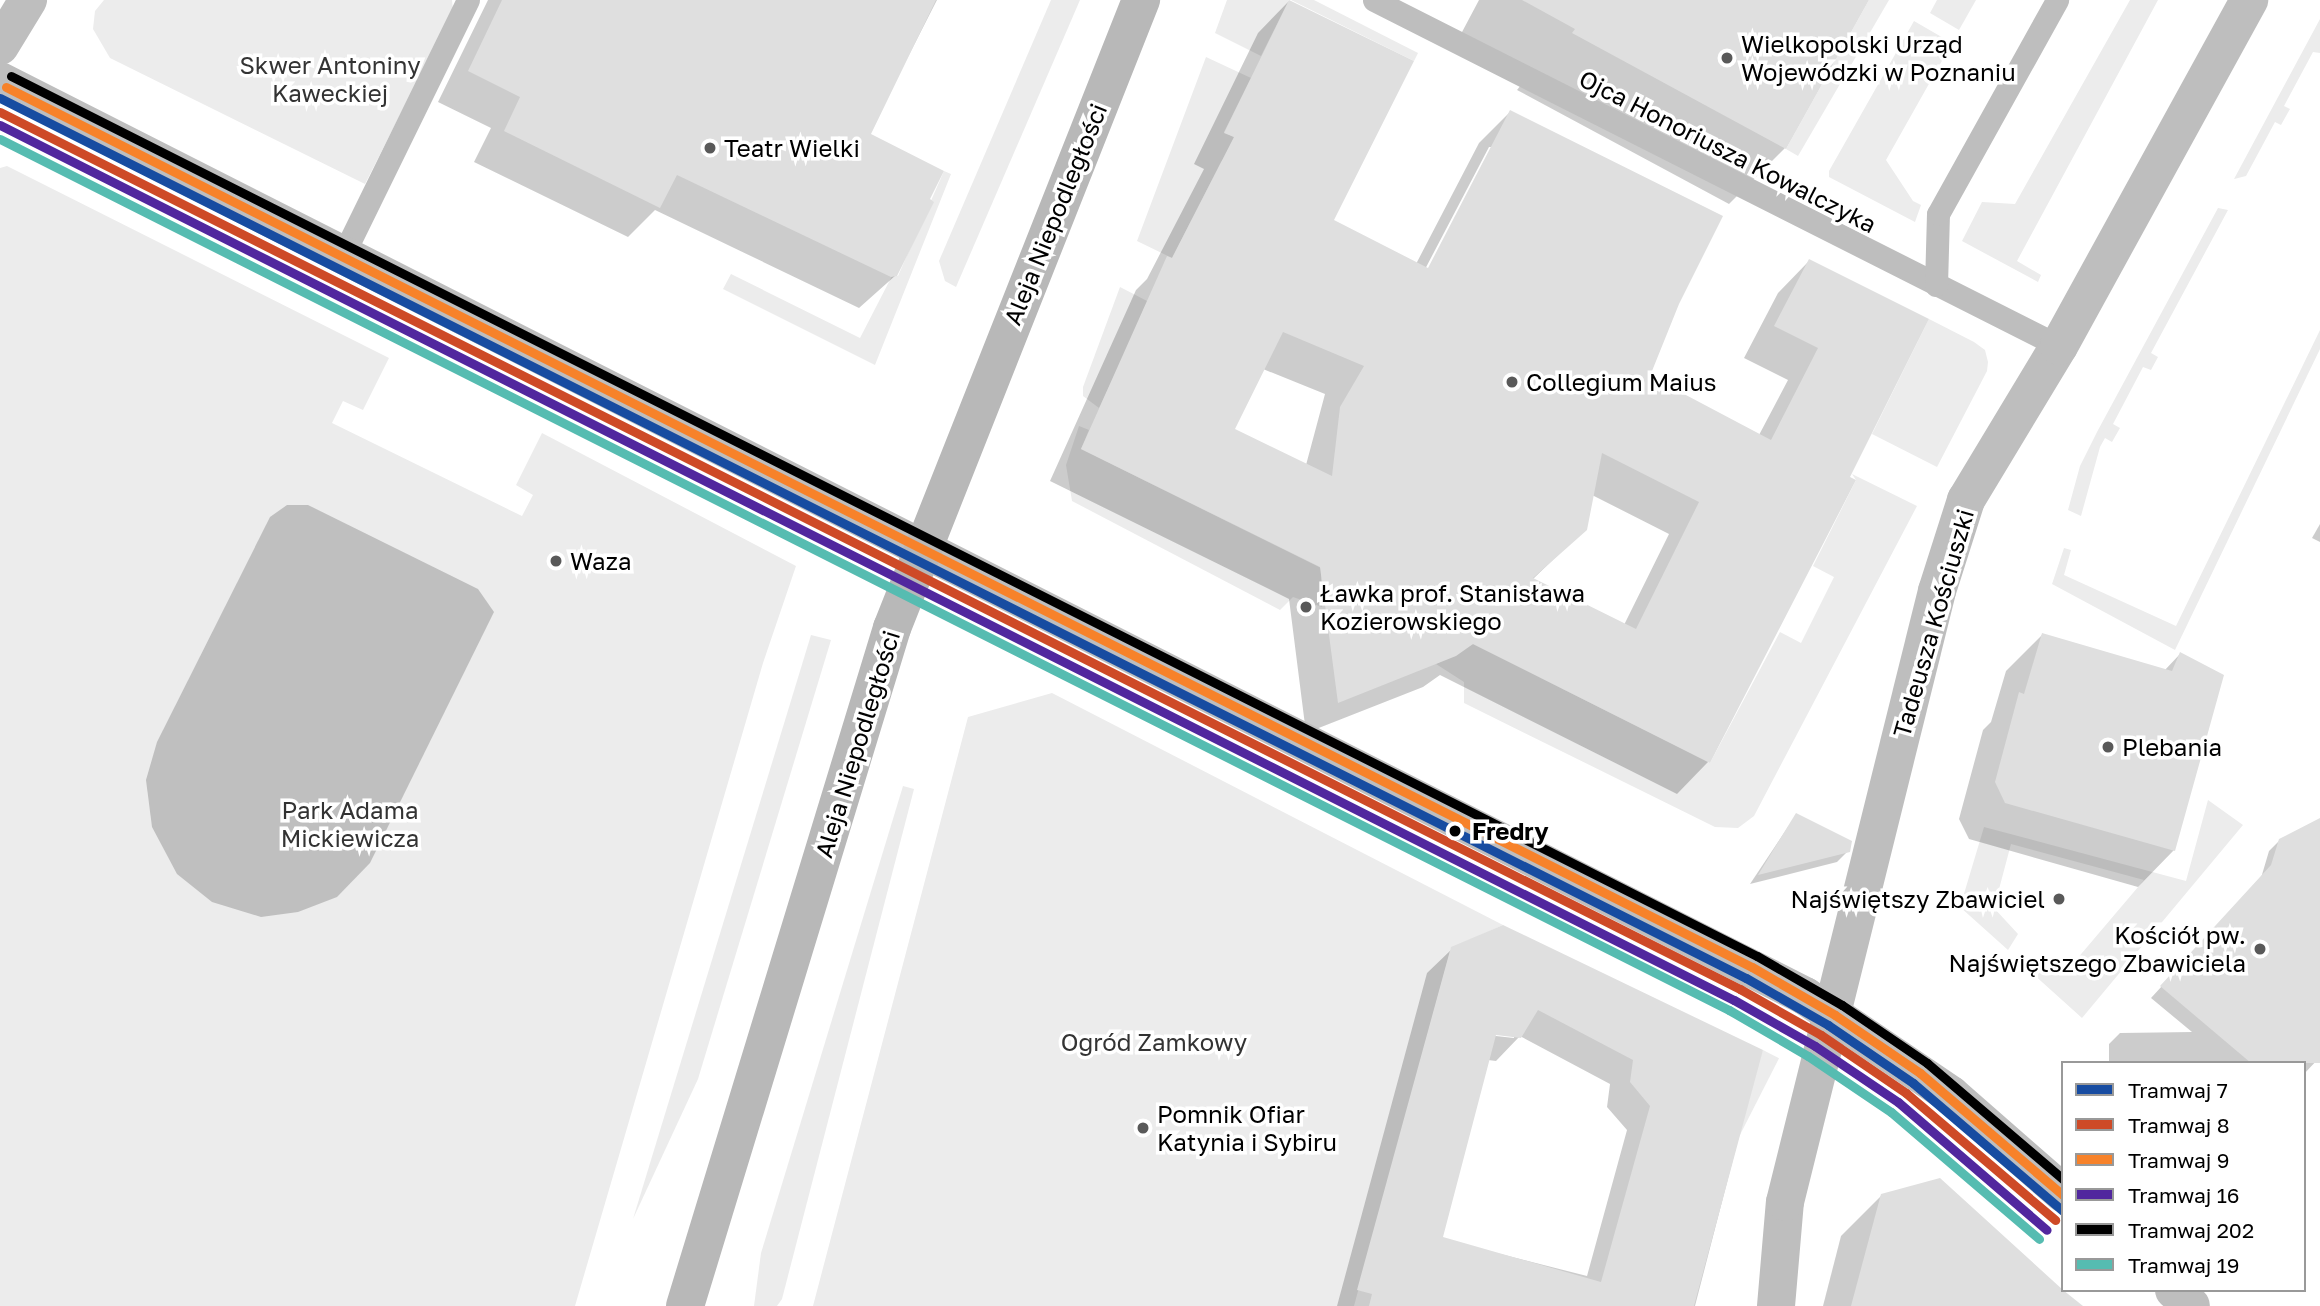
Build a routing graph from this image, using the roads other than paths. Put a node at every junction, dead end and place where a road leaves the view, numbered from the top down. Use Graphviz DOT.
graph roads {
  1 [pos="28,0"];
  2 [pos="468,0"];
  3 [pos="1141,0"];
  4 [pos="1374,0"];
  5 [pos="2057,0"];
  6 [pos="2249,0"];
  7 [pos="0,46"];
  8 [pos="0,81"];
  9 [pos="343,255"];
  10 [pos="1936,285"];
  11 [pos="2059,346"];
  12 [pos="923,548"];
  13 [pos="1832,1011"];
  14 [pos="2061,1191"];
  15 [pos="2176,1292"];
  16 [pos="685,1306"];
  17 [pos="1776,1306"];
  18 [pos="2191,1306"];
  1 -- 7 [label="street"];
  2 -- 9 [label="lane"];
  3 -- 12 [label="street, Aleja Niepodległości"];
  4 -- 10 [label="lane, Ojca Honoriusza Kowalczyka"];
  5 -- 10 [label="lane"];
  6 -- 11 [label="street, Tadeusza Kościuszki"];
  8 -- 9 [label="street"];
  9 -- 12 [label="street"];
  10 -- 11 [label="lane, Ojca Honoriusza Kowalczyka"];
  11 -- 13 [label="street, Tadeusza Kościuszki"];
  12 -- 13 [label="street"];
  12 -- 16 [label="street, Aleja Niepodległości"];
  13 -- 14 [label="street"];
  13 -- 17 [label="street, Tadeusza Kościuszki"];
  15 -- 18 [label="street"];
}
